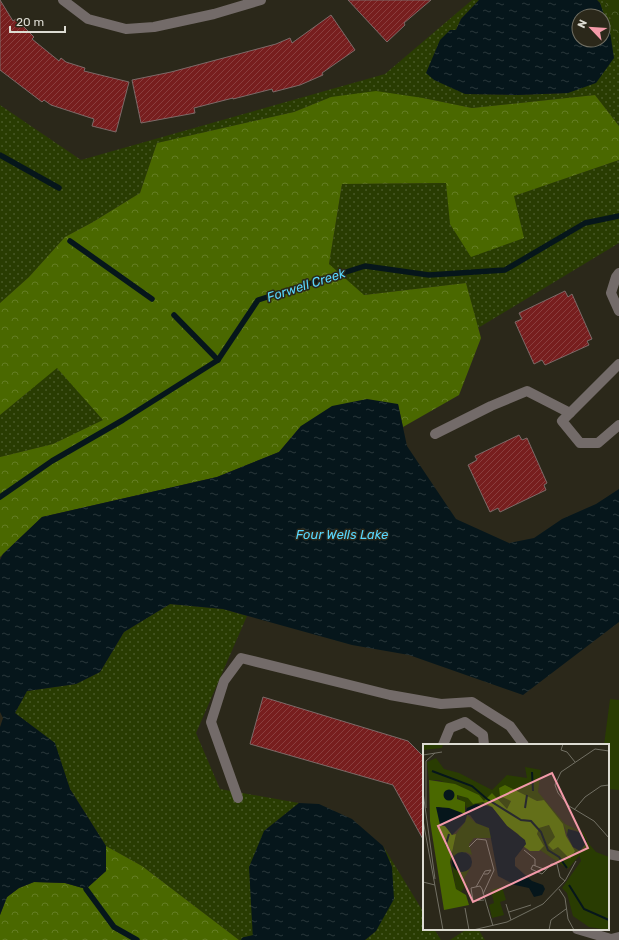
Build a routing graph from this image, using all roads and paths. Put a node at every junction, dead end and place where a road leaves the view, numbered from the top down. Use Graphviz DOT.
graph roads {
  1 [pos="63,0"];
  2 [pos="261,0"];
  3 [pos="619,273"];
  4 [pos="619,310"];
  5 [pos="619,364"];
  6 [pos="570,413"];
  7 [pos="619,425"];
  8 [pos="435,434"];
  9 [pos="443,744"];
  10 [pos="484,744"];
  11 [pos="523,744"];
  12 [pos="238,798"];
  13 [pos="609,854"];
  14 [pos="619,856"];
  15 [pos="580,930"];
  16 [pos="619,937"];
  1 -- 2 [label="street"];
  3 -- 4 [label="street"];
  5 -- 6 [label="street"];
  6 -- 7 [label="street"];
  6 -- 8 [label="street"];
  9 -- 10 [label="street"];
  11 -- 12 [label="street"];
  13 -- 14 [label="street"];
  15 -- 16 [label="street"];
}
